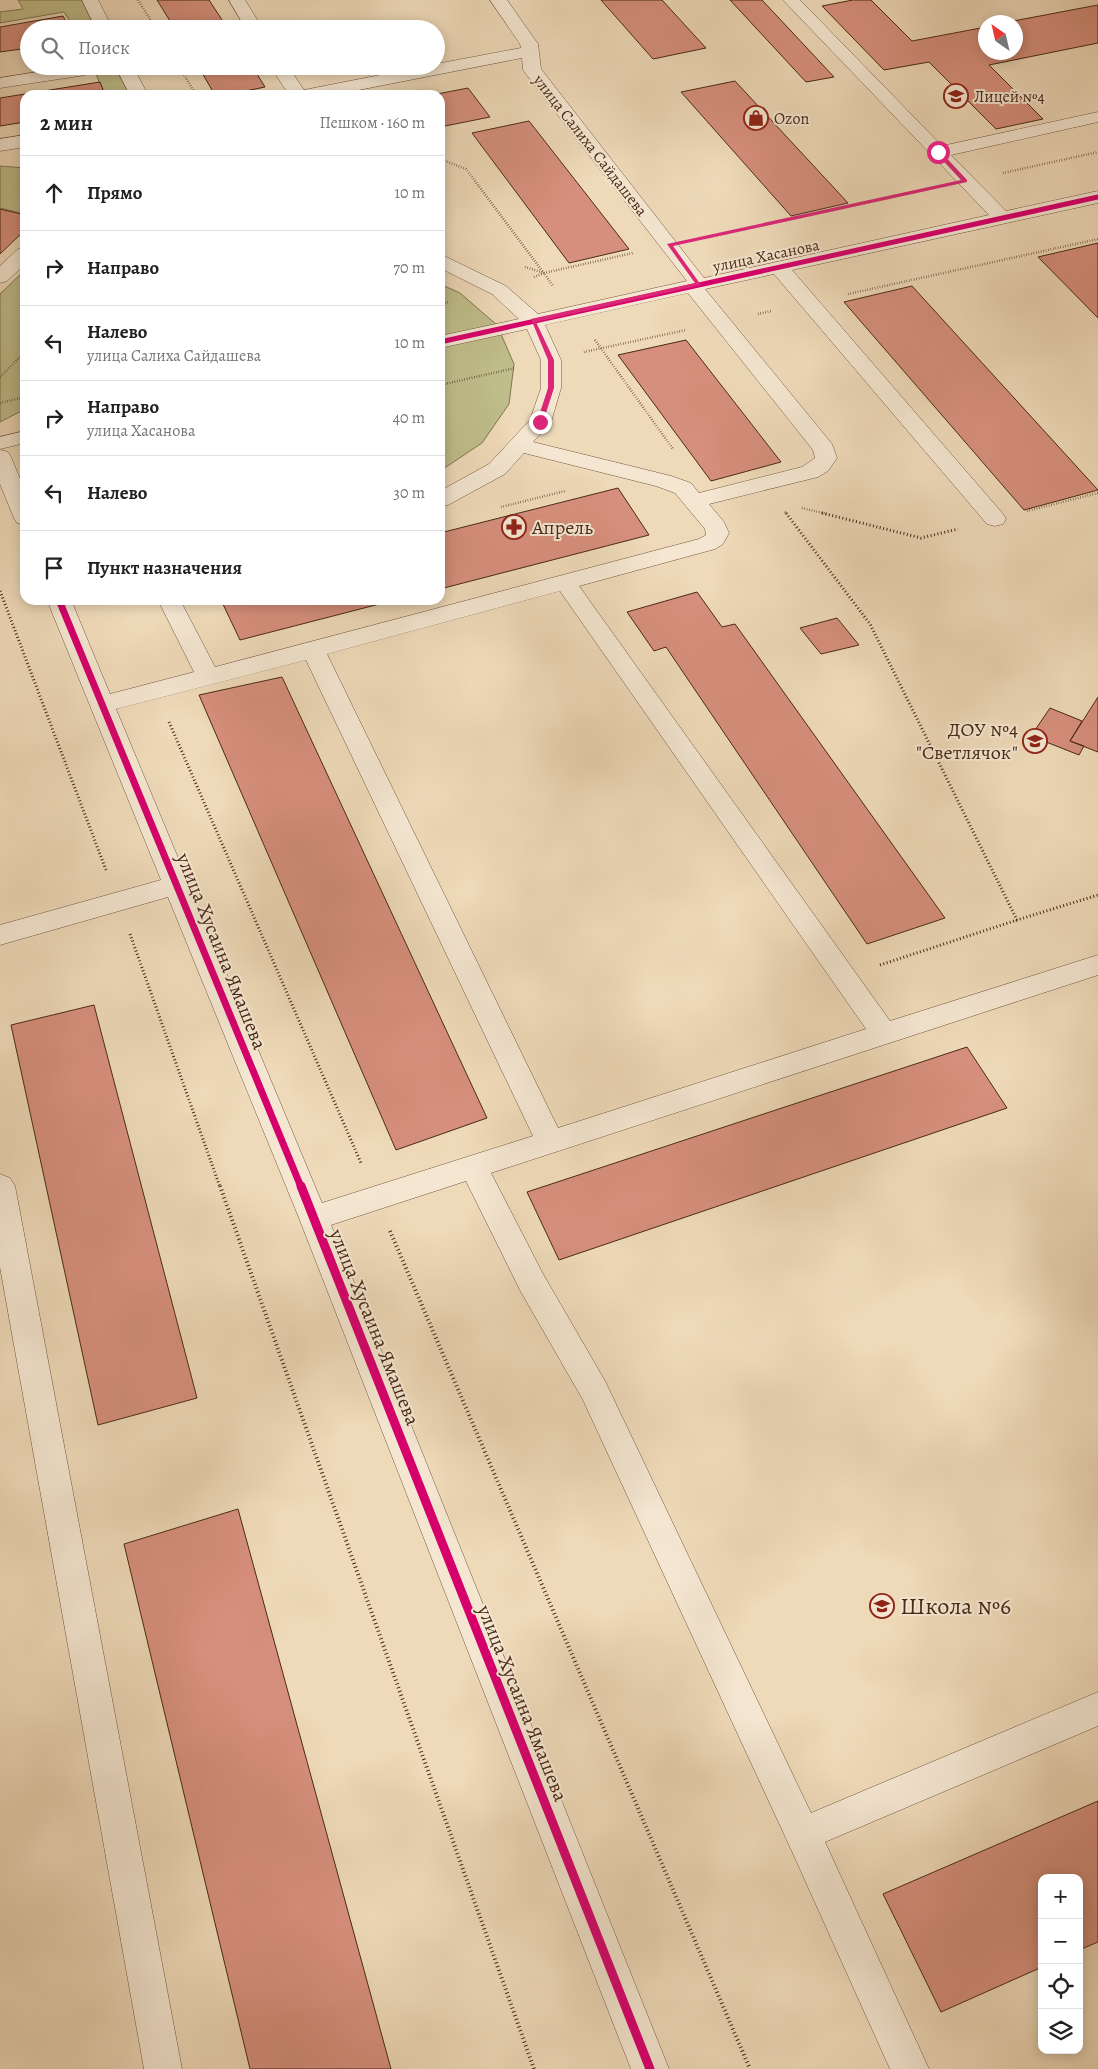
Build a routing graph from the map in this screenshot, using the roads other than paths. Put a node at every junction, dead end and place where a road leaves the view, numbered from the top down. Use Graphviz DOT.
graph roads {
  1 [pos="90,0"];
  2 [pos="237,0"];
  3 [pos="498,0"];
  4 [pos="791,0"];
  5 [pos="100,20"];
  6 [pos="250,20"];
  7 [pos="531,51"];
  8 [pos="445,68"];
  9 [pos="53,75"];
  10 [pos="129,75"];
  11 [pos="285,75"];
  12 [pos="408,75"];
  13 [pos="0,83"];
  14 [pos="136,90"];
  15 [pos="295,90"];
  16 [pos="332,90"];
  17 [pos="1098,118"];
  18 [pos="20,142"];
  19 [pos="0,145"];
  20 [pos="938,152"];
  21 [pos="1098,198"];
  22 [pos="1002,218"];
  23 [pos="20,258"];
  24 [pos="445,263"];
  25 [pos="778,267"];
  26 [pos="0,277"];
  27 [pos="696,285"];
  28 [pos="533,321"];
  29 [pos="445,341"];
  30 [pos="20,438"];
  31 [pos="0,443"];
  32 [pos="519,445"];
  33 [pos="0,457"];
  34 [pos="445,497"];
  35 [pos="695,501"];
  36 [pos="20,506"];
  37 [pos="995,519"];
  38 [pos="565,582"];
  39 [pos="61,605"];
  40 [pos="172,605"];
  41 [pos="312,650"];
  42 [pos="208,677"];
  43 [pos="102,704"];
  44 [pos="177,886"];
  45 [pos="0,934"];
  46 [pos="1098,965"];
  47 [pos="884,1034"];
  48 [pos="550,1142"];
  49 [pos="474,1167"];
  50 [pos="0,1186"];
  51 [pos="314,1218"];
  52 [pos="1098,1709"];
  53 [pos="803,1834"];
  54 [pos="163,2069"];
  55 [pos="650,2069"];
  56 [pos="910,2069"];
  1 -- 5 [label="street"];
  2 -- 6 [label="street"];
  3 -- 7 [label="street, улица Салиха Сайдашева"];
  4 -- 20 [label="street"];
  7 -- 8 [label="street"];
  7 -- 27 [label="street, улица Салиха Сайдашева"];
  9 -- 13 [label="street"];
  10 -- 14 [label="street"];
  11 -- 15 [label="street"];
  12 -- 16 [label="street"];
  17 -- 20 [label="street"];
  18 -- 19 [label="street"];
  20 -- 22 [label="street"];
  21 -- 22 [label="street, улица Хасанова"];
  22 -- 25 [label="street, улица Хасанова"];
  23 -- 26 [label="street"];
  24 -- 28 [label="street"];
  25 -- 27 [label="street, улица Хасанова"];
  25 -- 37 [label="street"];
  27 -- 28 [label="street, улица Хасанова"];
  27 -- 35 [label="street, улица Салиха Сайдашева"];
  28 -- 29 [label="street, улица Хасанова"];
  28 -- 32 [label="street"];
  30 -- 31 [label="street"];
  32 -- 34 [label="street"];
  32 -- 35 [label="street"];
  33 -- 36 [label="street"];
  35 -- 38 [label="street"];
  38 -- 41 [label="street"];
  38 -- 47 [label="street"];
  39 -- 43 [label="street, улица Хусаина Ямашева"];
  40 -- 42 [label="street"];
  41 -- 42 [label="street"];
  41 -- 48 [label="street"];
  42 -- 43 [label="street"];
  43 -- 44 [label="street, улица Хусаина Ямашева"];
  44 -- 45 [label="street"];
  44 -- 51 [label="street, улица Хусаина Ямашева"];
  46 -- 47 [label="street"];
  47 -- 48 [label="street"];
  48 -- 49 [label="street"];
  49 -- 51 [label="street"];
  49 -- 53 [label="street"];
  50 -- 54 [label="street"];
  51 -- 55 [label="street, улица Хусаина Ямашева"];
  52 -- 53 [label="street"];
  53 -- 56 [label="street"];
}
